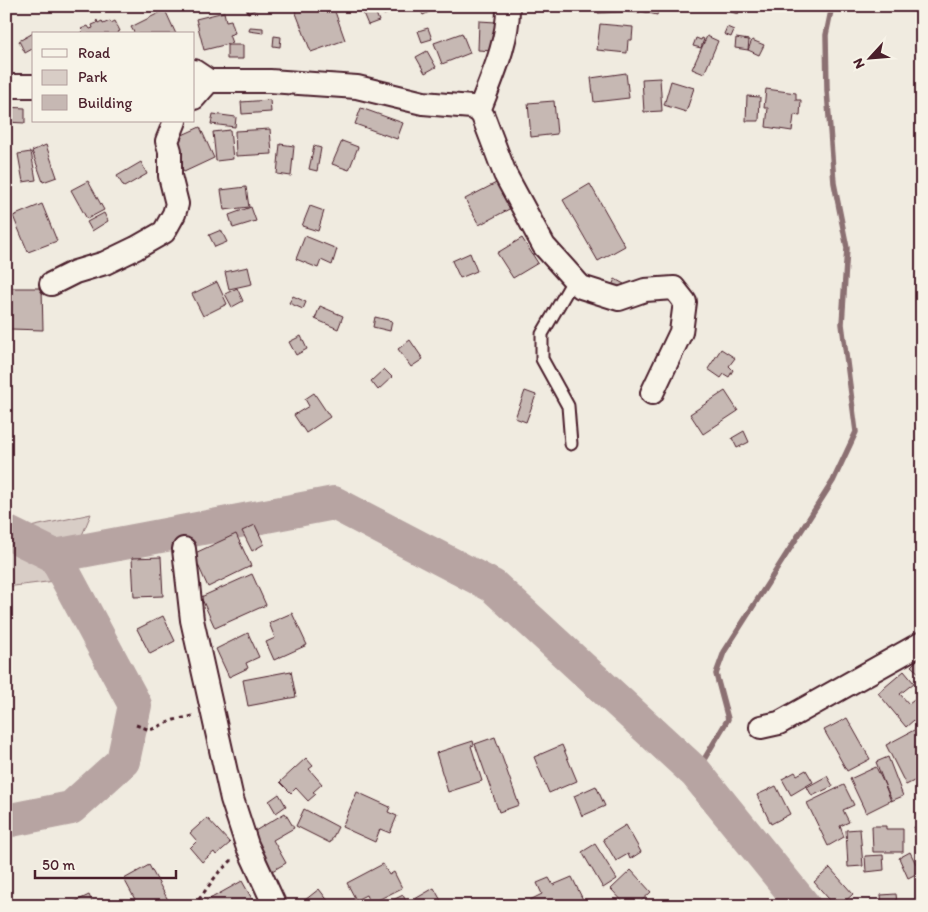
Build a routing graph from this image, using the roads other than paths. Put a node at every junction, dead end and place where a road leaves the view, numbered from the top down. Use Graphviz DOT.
graph roads {
  1 [pos="508,6"];
  2 [pos="201,76"];
  3 [pos="6,86"];
  4 [pos="32,86"];
  5 [pos="195,95"];
  6 [pos="479,111"];
  7 [pos="175,122"];
  8 [pos="574,279"];
  9 [pos="51,284"];
  10 [pos="652,393"];
  11 [pos="572,444"];
  12 [pos="184,549"];
  13 [pos="922,643"];
  14 [pos="760,727"];
  15 [pos="275,906"];
  1 -- 6 [label="street"];
  2 -- 5 [label="street"];
  2 -- 6 [label="street"];
  3 -- 4 [label="street"];
  6 -- 8 [label="street"];
  7 -- 9 [label="street"];
  8 -- 10 [label="street"];
  8 -- 11 [label="lane"];
  12 -- 15 [label="street"];
  13 -- 14 [label="street"];
}
